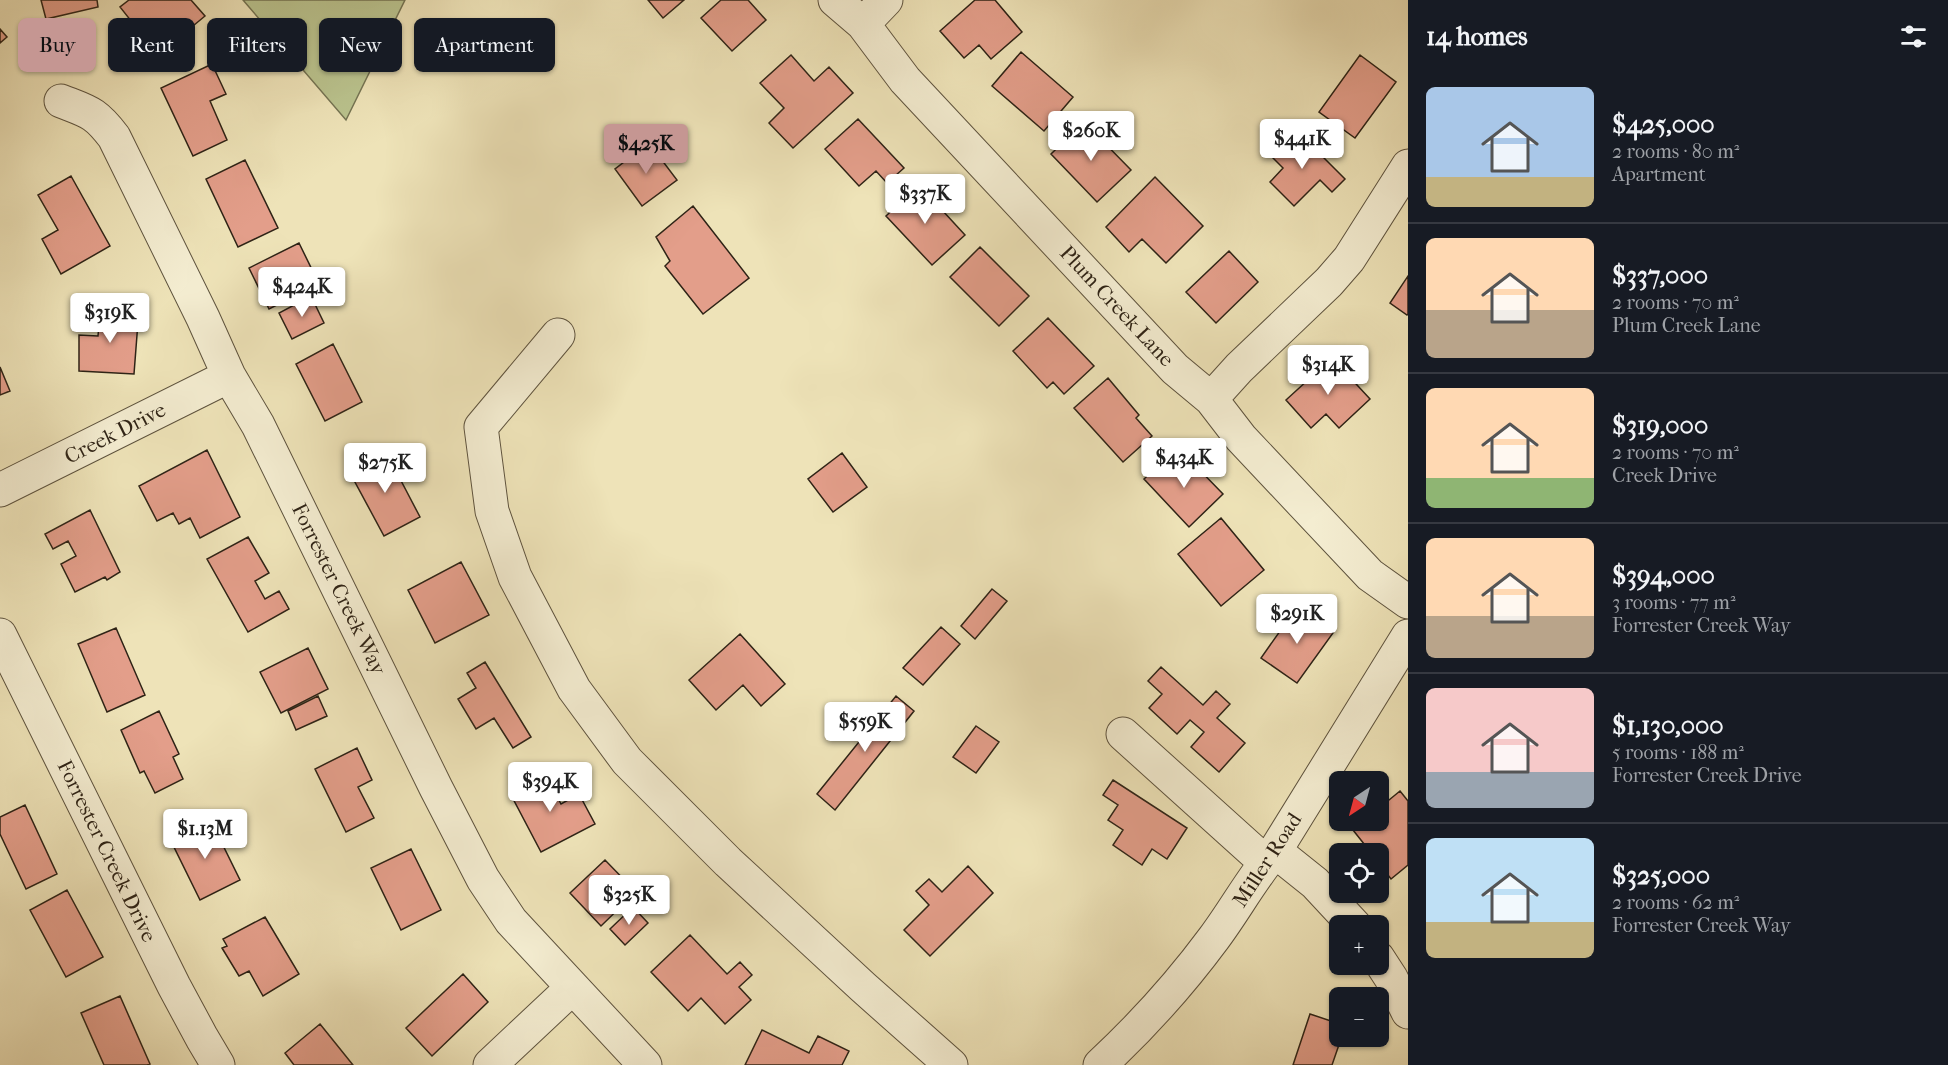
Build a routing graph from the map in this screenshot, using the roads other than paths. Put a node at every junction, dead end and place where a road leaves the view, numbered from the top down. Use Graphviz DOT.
graph roads {
  1 [pos="835,0"];
  2 [pos="886,0"];
  3 [pos="863,24"];
  4 [pos="61,101"];
  5 [pos="1408,166"];
  6 [pos="558,335"];
  7 [pos="229,376"];
  8 [pos="1211,399"];
  9 [pos="0,490"];
  10 [pos="1408,602"];
  11 [pos="0,635"];
  12 [pos="1408,636"];
  13 [pos="1123,734"];
  14 [pos="1270,856"];
  15 [pos="1345,915"];
  16 [pos="1389,975"];
  17 [pos="572,988"];
  18 [pos="1408,1012"];
  19 [pos="218,1065"];
  20 [pos="490,1065"];
  21 [pos="645,1065"];
  22 [pos="951,1065"];
  23 [pos="1100,1065"];
  1 -- 3 [label="street, Plum Creek Lane"];
  2 -- 3 [label="street"];
  3 -- 8 [label="street, Plum Creek Lane"];
  4 -- 7 [label="street, Forrester Creek Way"];
  5 -- 8 [label="street"];
  6 -- 22 [label="street"];
  7 -- 9 [label="street, Creek Drive"];
  7 -- 17 [label="street, Forrester Creek Way"];
  8 -- 10 [label="street, Plum Creek Lane"];
  11 -- 19 [label="street, Forrester Creek Drive"];
  12 -- 14 [label="street, Miller Road"];
  13 -- 14 [label="street"];
  14 -- 15 [label="street"];
  14 -- 23 [label="street, Miller Road"];
  16 -- 18 [label="street"];
  17 -- 20 [label="street"];
  17 -- 21 [label="street, Forrester Creek Way"];
}
